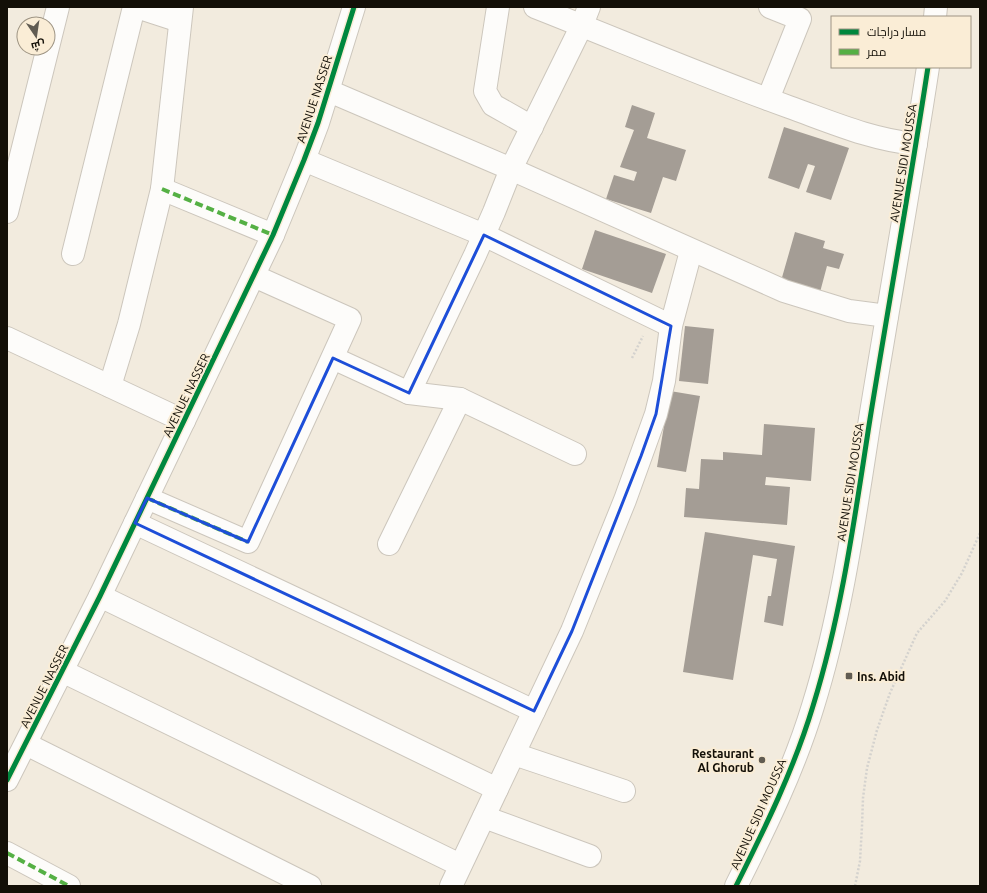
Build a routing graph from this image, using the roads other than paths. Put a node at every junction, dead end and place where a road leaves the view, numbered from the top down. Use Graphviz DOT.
graph roads {
  1 [pos="58,7"];
  2 [pos="136,7"];
  3 [pos="354,7"];
  4 [pos="498,7"];
  5 [pos="535,7"];
  6 [pos="770,7"];
  7 [pos="181,14"];
  8 [pos="585,16"];
  9 [pos="928,68"];
  10 [pos="329,91"];
  11 [pos="768,99"];
  12 [pos="532,128"];
  13 [pos="916,144"];
  14 [pos="304,160"];
  15 [pos="511,170"];
  16 [pos="162,189"];
  17 [pos="7,212"];
  18 [pos="273,235"];
  19 [pos="484,235"];
  20 [pos="691,251"];
  21 [pos="73,254"];
  22 [pos="254,276"];
  23 [pos="887,316"];
  24 [pos="671,326"];
  25 [pos="7,338"];
  26 [pos="333,358"];
  27 [pos="110,386"];
  28 [pos="409,393"];
  29 [pos="460,399"];
  30 [pos="184,421"];
  31 [pos="575,454"];
  32 [pos="147,498"];
  33 [pos="135,523"];
  34 [pos="389,544"];
  35 [pos="100,596"];
  36 [pos="62,670"];
  37 [pos="534,711"];
  38 [pos="26,744"];
  39 [pos="514,754"];
  40 [pos="7,780"];
  41 [pos="497,789"];
  42 [pos="624,791"];
  43 [pos="484,817"];
  44 [pos="7,852"];
  45 [pos="590,856"];
  46 [pos="460,865"];
  47 [pos="69,886"];
  48 [pos="310,886"];
  49 [pos="451,886"];
  50 [pos="736,886"];
  1 -- 17 [label="street"];
  2 -- 7 [label="street"];
  2 -- 21 [label="street"];
  3 -- 10 [label="street, AVENUE NASSER"];
  4 -- 12 [label="street"];
  5 -- 8 [label="street"];
  6 -- 11 [label="street"];
  7 -- 16 [label="street"];
  8 -- 11 [label="street"];
  8 -- 12 [label="street"];
  9 -- 13 [label="street, AVENUE SIDI MOUSSA"];
  10 -- 14 [label="street, AVENUE NASSER"];
  10 -- 15 [label="street"];
  11 -- 13 [label="street"];
  12 -- 15 [label="street"];
  13 -- 23 [label="street, AVENUE SIDI MOUSSA"];
  14 -- 18 [label="street, AVENUE NASSER"];
  14 -- 19 [label="street"];
  15 -- 19 [label="street"];
  15 -- 20 [label="street"];
  16 -- 18 [label="street"];
  16 -- 27 [label="street"];
  18 -- 22 [label="street, AVENUE NASSER"];
  19 -- 24 [label="street"];
  19 -- 28 [label="street"];
  20 -- 23 [label="street"];
  20 -- 24 [label="street"];
  22 -- 26 [label="street"];
  22 -- 30 [label="street, AVENUE NASSER"];
  23 -- 50 [label="street, AVENUE SIDI MOUSSA"];
  24 -- 37 [label="street"];
  25 -- 27 [label="street"];
  26 -- 28 [label="street"];
  26 -- 32 [label="street"];
  27 -- 30 [label="street"];
  28 -- 29 [label="street"];
  29 -- 31 [label="street"];
  29 -- 34 [label="street"];
  30 -- 32 [label="street, AVENUE NASSER"];
  32 -- 33 [label="street, AVENUE NASSER"];
  33 -- 35 [label="street, AVENUE NASSER"];
  33 -- 37 [label="street"];
  35 -- 36 [label="street, AVENUE NASSER"];
  35 -- 41 [label="street"];
  36 -- 38 [label="street, AVENUE NASSER"];
  36 -- 46 [label="street"];
  37 -- 39 [label="street"];
  38 -- 40 [label="street, AVENUE NASSER"];
  38 -- 48 [label="street"];
  39 -- 41 [label="street"];
  39 -- 42 [label="street"];
  41 -- 43 [label="street"];
  43 -- 45 [label="street"];
  43 -- 46 [label="street"];
  44 -- 47 [label="street"];
  46 -- 49 [label="street"];
}
